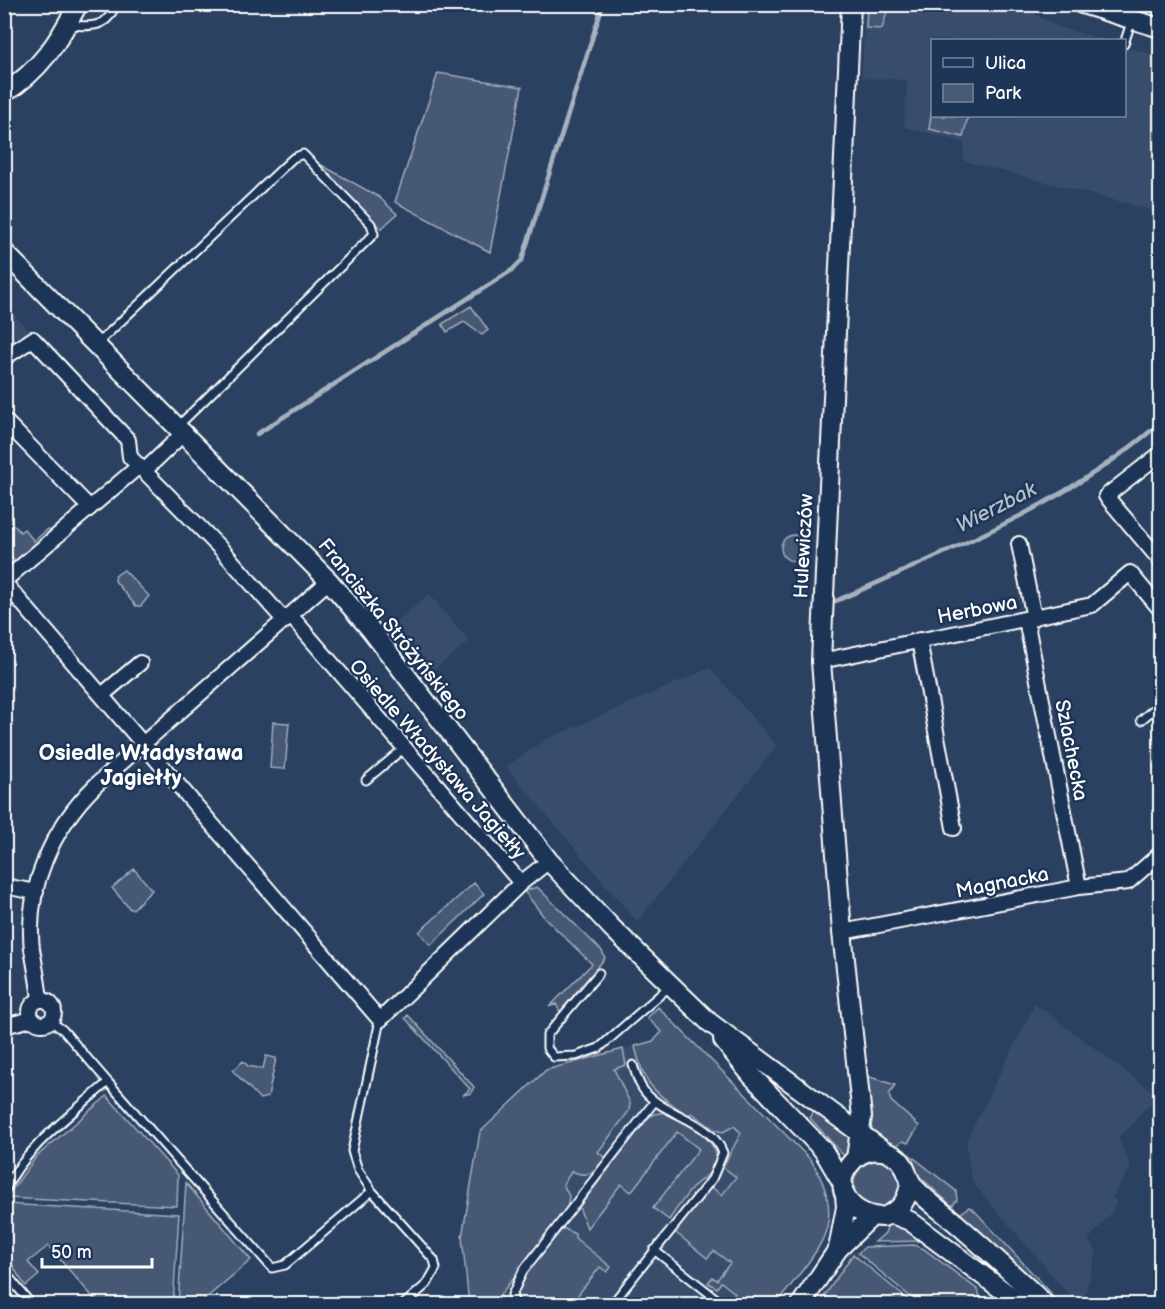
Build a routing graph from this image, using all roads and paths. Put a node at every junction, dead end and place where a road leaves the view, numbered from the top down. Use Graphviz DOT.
graph roads {
  1 [pos="78,4"];
  2 [pos="114,4"];
  3 [pos="851,4"];
  4 [pos="1082,4"];
  5 [pos="1132,19"];
  6 [pos="68,25"];
  7 [pos="1161,28"];
  8 [pos="1126,40"];
  9 [pos="4,93"];
  10 [pos="4,252"];
  11 [pos="97,344"];
  12 [pos="4,358"];
  13 [pos="4,420"];
  14 [pos="182,429"];
  15 [pos="1161,454"];
  16 [pos="141,469"];
  17 [pos="90,508"];
  18 [pos="1019,544"];
  19 [pos="1161,560"];
  20 [pos="329,581"];
  21 [pos="6,586"];
  22 [pos="1161,609"];
  23 [pos="288,619"];
  24 [pos="1030,619"];
  25 [pos="919,640"];
  26 [pos="821,661"];
  27 [pos="140,663"];
  28 [pos="102,696"];
  29 [pos="1161,704"];
  30 [pos="1141,720"];
  31 [pos="144,743"];
  32 [pos="403,749"];
  33 [pos="366,780"];
  34 [pos="954,828"];
  35 [pos="1161,854"];
  36 [pos="549,861"];
  37 [pos="521,883"];
  38 [pos="4,886"];
  39 [pos="1079,887"];
  40 [pos="36,892"];
  41 [pos="842,932"];
  42 [pos="599,973"];
  43 [pos="670,986"];
  44 [pos="40,999"];
  45 [pos="32,1019"];
  46 [pos="380,1020"];
  47 [pos="50,1021"];
  48 [pos="709,1022"];
  49 [pos="4,1026"];
  50 [pos="633,1065"];
  51 [pos="108,1082"];
  52 [pos="858,1088"];
  53 [pos="815,1098"];
  54 [pos="655,1101"];
  55 [pos="859,1131"];
  56 [pos="884,1151"];
  57 [pos="856,1158"];
  58 [pos="910,1182"];
  59 [pos="844,1189"];
  60 [pos="372,1191"];
  61 [pos="4,1192"];
  62 [pos="892,1214"];
  63 [pos="871,1217"];
  64 [pos="654,1250"];
  65 [pos="838,1250"];
  66 [pos="4,1271"];
  67 [pos="31,1305"];
  68 [pos="404,1305"];
  69 [pos="515,1305"];
  70 [pos="612,1305"];
  71 [pos="723,1305"];
  72 [pos="801,1305"];
  73 [pos="1021,1305"];
  74 [pos="1045,1305"];
  1 -- 6 [label="street"];
  2 -- 6 [label="lane"];
  3 -- 26 [label="street, Hulewiczów"];
  4 -- 5 [label="street"];
  5 -- 7 [label="street"];
  5 -- 8 [label="lane"];
  6 -- 9 [label="street"];
  10 -- 11 [label="street, Franciszka Stróżyńskiego"];
  11 -- 14 [label="street, Franciszka Stróżyńskiego"];
  11 -- 14 [label="lane"];
  12 -- 16 [label="street, Osiedle Władysława Jagiełły"];
  13 -- 17 [label="street"];
  14 -- 16 [label="street"];
  14 -- 20 [label="street, Franciszka Stróżyńskiego"];
  15 -- 19 [label="street"];
  16 -- 17 [label="street"];
  16 -- 23 [label="street, Osiedle Władysława Jagiełły"];
  17 -- 21 [label="street"];
  18 -- 24 [label="street, Szlachecka"];
  20 -- 23 [label="street"];
  20 -- 36 [label="street, Franciszka Stróżyńskiego"];
  21 -- 28 [label="street"];
  22 -- 24 [label="street, Herbowa"];
  23 -- 31 [label="street"];
  23 -- 32 [label="street, Osiedle Władysława Jagiełły"];
  24 -- 25 [label="street, Herbowa"];
  24 -- 39 [label="street, Szlachecka"];
  25 -- 26 [label="street, Herbowa"];
  25 -- 34 [label="street"];
  26 -- 41 [label="street, Hulewiczów"];
  27 -- 28 [label="street"];
  28 -- 31 [label="street"];
  29 -- 30 [label="lane"];
  31 -- 40 [label="street"];
  31 -- 46 [label="street"];
  32 -- 33 [label="lane"];
  32 -- 37 [label="street, Osiedle Władysława Jagiełły"];
  35 -- 39 [label="street, Magnacka"];
  36 -- 37 [label="street"];
  36 -- 43 [label="street, Franciszka Stróżyńskiego"];
  37 -- 46 [label="street, Osiedle Władysława Jagiełły"];
  38 -- 40 [label="street"];
  39 -- 41 [label="street, Magnacka"];
  40 -- 44 [label="street"];
  41 -- 52 [label="street, Hulewiczów"];
  42 -- 43 [label="lane"];
  43 -- 48 [label="street, Franciszka Stróżyńskiego"];
  44 -- 45 [label="street"];
  44 -- 47 [label="street"];
  45 -- 47 [label="street"];
  45 -- 49 [label="street"];
  46 -- 60 [label="lane"];
  47 -- 51 [label="lane"];
  48 -- 53 [label="street, Franciszka Stróżyńskiego"];
  48 -- 59 [label="street, Franciszka Stróżyńskiego"];
  50 -- 54 [label="lane"];
  51 -- 60 [label="lane"];
  51 -- 61 [label="lane"];
  52 -- 53 [label="street"];
  52 -- 55 [label="street, Hulewiczów"];
  53 -- 55 [label="street, Franciszka Stróżyńskiego"];
  54 -- 64 [label="lane"];
  54 -- 69 [label="lane"];
  55 -- 56 [label="street, Franciszka Stróżyńskiego"];
  55 -- 57 [label="street, Hulewiczów"];
  56 -- 57 [label="street"];
  56 -- 58 [label="street"];
  57 -- 59 [label="street"];
  58 -- 62 [label="street"];
  58 -- 74 [label="street"];
  59 -- 63 [label="street"];
  59 -- 65 [label="street"];
  60 -- 68 [label="lane"];
  62 -- 63 [label="street"];
  62 -- 73 [label="street"];
  63 -- 65 [label="street"];
  64 -- 70 [label="lane"];
  64 -- 71 [label="lane"];
  65 -- 72 [label="street"];
  66 -- 67 [label="lane"];
}
